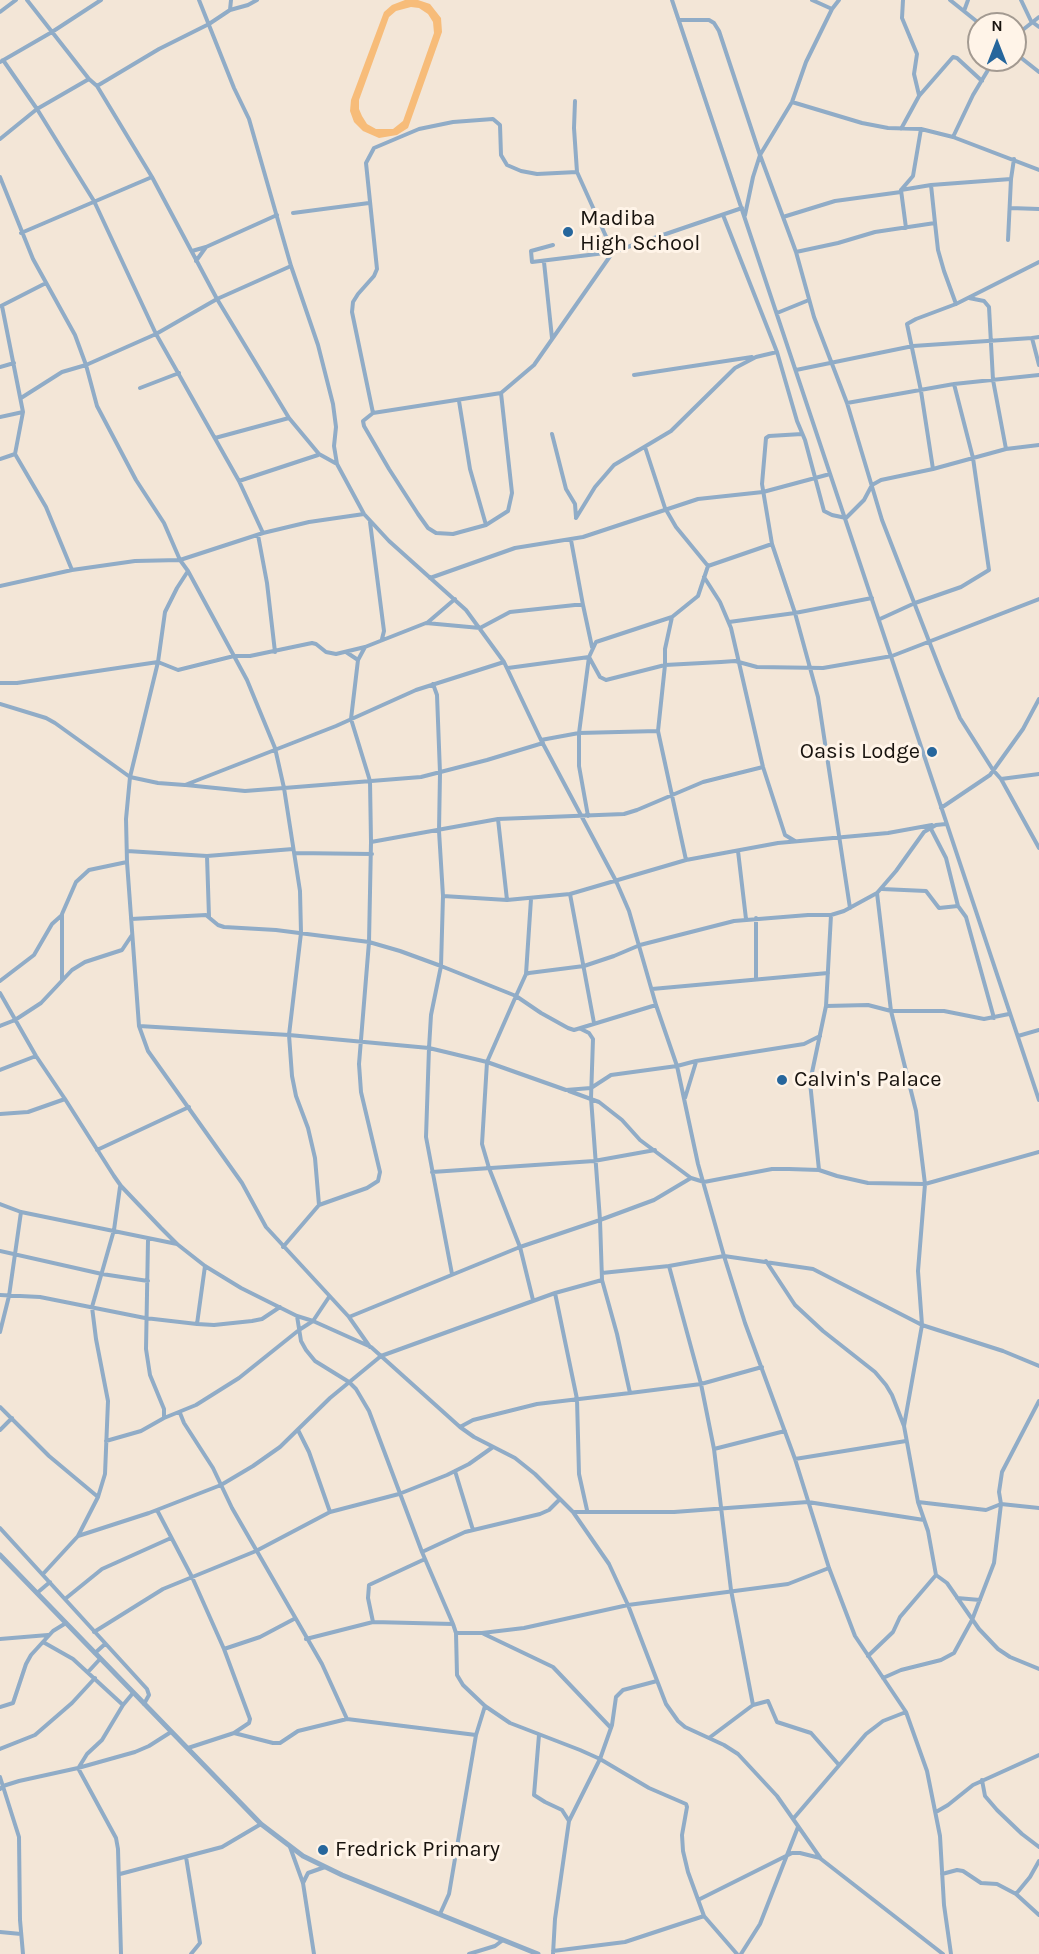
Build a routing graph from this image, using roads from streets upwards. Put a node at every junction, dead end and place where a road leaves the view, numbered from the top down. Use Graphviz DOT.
graph roads {
  1 [pos="16,0"];
  2 [pos="27,0"];
  3 [pos="101,0"];
  4 [pos="199,0"];
  5 [pos="231,0"];
  6 [pos="257,0"];
  7 [pos="672,0"];
  8 [pos="812,0"];
  9 [pos="839,0"];
  10 [pos="903,0"];
  11 [pos="950,0"];
  12 [pos="968,0"];
  13 [pos="1022,0"];
  14 [pos="832,9"];
  15 [pos="230,10"];
  16 [pos="964,11"];
  17 [pos="0,12"];
  18 [pos="967,13"];
  19 [pos="1039,17"];
  20 [pos="679,20"];
  21 [pos="1031,21"];
  22 [pos="210,24"];
  23 [pos="1027,25"];
  24 [pos="1039,27"];
  25 [pos="52,32"];
  26 [pos="1,61"];
  27 [pos="1027,62"];
  28 [pos="987,72"];
  29 [pos="1039,72"];
  30 [pos="89,79"];
  31 [pos="982,81"];
  32 [pos="97,86"];
  33 [pos="919,96"];
  34 [pos="575,101"];
  35 [pos="792,102"];
  36 [pos="37,109"];
  37 [pos="902,129"];
  38 [pos="921,129"];
  39 [pos="953,137"];
  40 [pos="0,139"];
  41 [pos="760,155"];
  42 [pos="1014,159"];
  43 [pos="1039,170"];
  44 [pos="577,172"];
  45 [pos="0,177"];
  46 [pos="153,177"];
  47 [pos="1011,179"];
  48 [pos="931,184"];
  49 [pos="2,190"];
  50 [pos="901,191"];
  51 [pos="94,201"];
  52 [pos="369,203"];
  53 [pos="742,208"];
  54 [pos="1010,208"];
  55 [pos="1039,209"];
  56 [pos="293,213"];
  57 [pos="277,215"];
  58 [pos="723,215"];
  59 [pos="744,216"];
  60 [pos="783,217"];
  61 [pos="935,223"];
  62 [pos="906,228"];
  63 [pos="21,233"];
  64 [pos="1008,240"];
  65 [pos="553,245"];
  66 [pos="206,247"];
  67 [pos="192,251"];
  68 [pos="613,252"];
  69 [pos="796,252"];
  70 [pos="196,261"];
  71 [pos="544,261"];
  72 [pos="1039,262"];
  73 [pos="291,266"];
  74 [pos="46,283"];
  75 [pos="969,298"];
  76 [pos="217,299"];
  77 [pos="809,300"];
  78 [pos="956,304"];
  79 [pos="1,307"];
  80 [pos="777,313"];
  81 [pos="156,334"];
  82 [pos="1039,337"];
  83 [pos="1032,338"];
  84 [pos="552,339"];
  85 [pos="992,342"];
  86 [pos="913,346"];
  87 [pos="777,352"];
  88 [pos="756,357"];
  89 [pos="832,362"];
  90 [pos="14,363"];
  91 [pos="86,365"];
  92 [pos="1039,365"];
  93 [pos="0,367"];
  94 [pos="796,370"];
  95 [pos="179,373"];
  96 [pos="634,375"];
  97 [pos="1039,375"];
  98 [pos="993,380"];
  99 [pos="954,384"];
  100 [pos="140,388"];
  101 [pos="921,391"];
  102 [pos="501,393"];
  103 [pos="21,398"];
  104 [pos="459,401"];
  105 [pos="848,403"];
  106 [pos="23,412"];
  107 [pos="374,413"];
  108 [pos="0,417"];
  109 [pos="289,418"];
  110 [pos="552,434"];
  111 [pos="802,434"];
  112 [pos="214,438"];
  113 [pos="1039,445"];
  114 [pos="645,447"];
  115 [pos="1006,449"];
  116 [pos="15,453"];
  117 [pos="319,454"];
  118 [pos="973,458"];
  119 [pos="0,459"];
  120 [pos="337,464"];
  121 [pos="933,469"];
  122 [pos="830,474"];
  123 [pos="815,478"];
  124 [pos="239,481"];
  125 [pos="872,486"];
  126 [pos="763,492"];
  127 [pos="665,508"];
  128 [pos="364,514"];
  129 [pos="846,518"];
  130 [pos="370,520"];
  131 [pos="486,525"];
  132 [pos="260,534"];
  133 [pos="571,540"];
  134 [pos="772,544"];
  135 [pos="180,560"];
  136 [pos="708,566"];
  137 [pos="72,570"];
  138 [pos="188,571"];
  139 [pos="704,577"];
  140 [pos="429,578"];
  141 [pos="0,586"];
  142 [pos="872,598"];
  143 [pos="455,599"];
  144 [pos="1039,599"];
  145 [pos="915,603"];
  146 [pos="583,605"];
  147 [pos="795,613"];
  148 [pos="672,617"];
  149 [pos="880,619"];
  150 [pos="729,622"];
  151 [pos="426,623"];
  152 [pos="480,628"];
  153 [pos="382,640"];
  154 [pos="930,643"];
  155 [pos="365,647"];
  156 [pos="592,648"];
  157 [pos="346,651"];
  158 [pos="275,652"];
  159 [pos="234,656"];
  160 [pos="892,656"];
  161 [pos="589,657"];
  162 [pos="358,660"];
  163 [pos="158,662"];
  164 [pos="504,662"];
  165 [pos="740,663"];
  166 [pos="666,665"];
  167 [pos="508,668"];
  168 [pos="810,668"];
  169 [pos="0,683"];
  170 [pos="433,684"];
  171 [pos="1039,699"];
  172 [pos="0,704"];
  173 [pos="351,719"];
  174 [pos="658,731"];
  175 [pos="579,733"];
  176 [pos="542,741"];
  177 [pos="275,748"];
  178 [pos="763,767"];
  179 [pos="993,770"];
  180 [pos="440,773"];
  181 [pos="1039,774"];
  182 [pos="130,777"];
  183 [pos="1001,779"];
  184 [pos="370,781"];
  185 [pos="185,785"];
  186 [pos="284,788"];
  187 [pos="671,796"];
  188 [pos="941,808"];
  189 [pos="582,816"];
  190 [pos="588,816"];
  191 [pos="498,819"];
  192 [pos="946,824"];
  193 [pos="936,825"];
  194 [pos="930,828"];
  195 [pos="439,831"];
  196 [pos="840,837"];
  197 [pos="796,841"];
  198 [pos="371,842"];
  199 [pos="1039,848"];
  200 [pos="127,851"];
  201 [pos="293,851"];
  202 [pos="738,851"];
  203 [pos="372,854"];
  204 [pos="207,856"];
  205 [pos="686,860"];
  206 [pos="127,862"];
  207 [pos="616,881"];
  208 [pos="881,889"];
  209 [pos="877,893"];
  210 [pos="570,894"];
  211 [pos="443,896"];
  212 [pos="531,899"];
  213 [pos="507,900"];
  214 [pos="958,906"];
  215 [pos="850,908"];
  216 [pos="62,914"];
  217 [pos="831,915"];
  218 [pos="209,917"];
  219 [pos="756,918"];
  220 [pos="131,919"];
  221 [pos="746,919"];
  222 [pos="301,933"];
  223 [pos="133,934"];
  224 [pos="369,942"];
  225 [pos="640,945"];
  226 [pos="441,966"];
  227 [pos="584,966"];
  228 [pos="828,973"];
  229 [pos="526,974"];
  230 [pos="756,979"];
  231 [pos="62,980"];
  232 [pos="0,981"];
  233 [pos="652,989"];
  234 [pos="0,993"];
  235 [pos="516,996"];
  236 [pos="656,1005"];
  237 [pos="826,1006"];
  238 [pos="891,1011"];
  239 [pos="1009,1014"];
  240 [pos="994,1018"];
  241 [pos="15,1020"];
  242 [pos="594,1023"];
  243 [pos="0,1026"];
  244 [pos="139,1026"];
  245 [pos="581,1029"];
  246 [pos="1039,1030"];
  247 [pos="289,1035"];
  248 [pos="820,1036"];
  249 [pos="1018,1036"];
  250 [pos="359,1041"];
  251 [pos="429,1048"];
  252 [pos="36,1056"];
  253 [pos="696,1061"];
  254 [pos="487,1062"];
  255 [pos="677,1066"];
  256 [pos="0,1070"];
  257 [pos="591,1088"];
  258 [pos="566,1090"];
  259 [pos="591,1098"];
  260 [pos="65,1099"];
  261 [pos="684,1100"];
  262 [pos="1039,1100"];
  263 [pos="189,1107"];
  264 [pos="0,1114"];
  265 [pos="97,1150"];
  266 [pos="656,1150"];
  267 [pos="1039,1152"];
  268 [pos="594,1161"];
  269 [pos="489,1168"];
  270 [pos="819,1170"];
  271 [pos="432,1172"];
  272 [pos="691,1178"];
  273 [pos="704,1182"];
  274 [pos="925,1184"];
  275 [pos="121,1186"];
  276 [pos="0,1204"];
  277 [pos="319,1205"];
  278 [pos="21,1212"];
  279 [pos="600,1220"];
  280 [pos="114,1230"];
  281 [pos="148,1240"];
  282 [pos="177,1244"];
  283 [pos="283,1247"];
  284 [pos="520,1247"];
  285 [pos="0,1251"];
  286 [pos="14,1254"];
  287 [pos="724,1256"];
  288 [pos="766,1261"];
  289 [pos="205,1266"];
  290 [pos="669,1266"];
  291 [pos="602,1273"];
  292 [pos="102,1274"];
  293 [pos="452,1274"];
  294 [pos="602,1280"];
  295 [pos="148,1281"];
  296 [pos="555,1293"];
  297 [pos="0,1295"];
  298 [pos="9,1296"];
  299 [pos="329,1297"];
  300 [pos="533,1300"];
  301 [pos="92,1307"];
  302 [pos="280,1308"];
  303 [pos="297,1316"];
  304 [pos="349,1317"];
  305 [pos="145,1318"];
  306 [pos="313,1321"];
  307 [pos="197,1324"];
  308 [pos="922,1325"];
  309 [pos="299,1330"];
  310 [pos="0,1332"];
  311 [pos="371,1347"];
  312 [pos="381,1356"];
  313 [pos="1039,1366"];
  314 [pos="762,1367"];
  315 [pos="349,1382"];
  316 [pos="701,1384"];
  317 [pos="630,1393"];
  318 [pos="577,1399"];
  319 [pos="1039,1401"];
  320 [pos="0,1407"];
  321 [pos="180,1413"];
  322 [pos="12,1418"];
  323 [pos="164,1418"];
  324 [pos="904,1426"];
  325 [pos="460,1427"];
  326 [pos="0,1430"];
  327 [pos="298,1430"];
  328 [pos="784,1431"];
  329 [pos="106,1441"];
  330 [pos="906,1441"];
  331 [pos="493,1447"];
  332 [pos="714,1449"];
  333 [pos="795,1459"];
  334 [pos="455,1471"];
  335 [pos="221,1485"];
  336 [pos="399,1494"];
  337 [pos="98,1497"];
  338 [pos="560,1499"];
  339 [pos="808,1502"];
  340 [pos="918,1502"];
  341 [pos="1001,1504"];
  342 [pos="1039,1508"];
  343 [pos="721,1509"];
  344 [pos="157,1510"];
  345 [pos="587,1510"];
  346 [pos="330,1512"];
  347 [pos="573,1512"];
  348 [pos="924,1520"];
  349 [pos="0,1528"];
  350 [pos="473,1530"];
  351 [pos="78,1536"];
  352 [pos="171,1538"];
  353 [pos="256,1551"];
  354 [pos="422,1552"];
  355 [pos="0,1555"];
  356 [pos="425,1559"];
  357 [pos="829,1568"];
  358 [pos="43,1574"];
  359 [pos="936,1575"];
  360 [pos="192,1577"];
  361 [pos="50,1582"];
  362 [pos="731,1590"];
  363 [pos="37,1593"];
  364 [pos="957,1598"];
  365 [pos="65,1599"];
  366 [pos="980,1600"];
  367 [pos="628,1605"];
  368 [pos="294,1619"];
  369 [pos="972,1620"];
  370 [pos="374,1622"];
  371 [pos="66,1623"];
  372 [pos="453,1623"];
  373 [pos="94,1632"];
  374 [pos="456,1633"];
  375 [pos="482,1633"];
  376 [pos="49,1635"];
  377 [pos="0,1639"];
  378 [pos="306,1639"];
  379 [pos="43,1642"];
  380 [pos="105,1644"];
  381 [pos="224,1649"];
  382 [pos="95,1653"];
  383 [pos="868,1656"];
  384 [pos="100,1659"];
  385 [pos="1039,1669"];
  386 [pos="88,1672"];
  387 [pos="95,1678"];
  388 [pos="883,1678"];
  389 [pos="657,1681"];
  390 [pos="133,1693"];
  391 [pos="144,1704"];
  392 [pos="123,1705"];
  393 [pos="753,1705"];
  394 [pos="484,1706"];
  395 [pos="0,1707"];
  396 [pos="906,1712"];
  397 [pos="347,1719"];
  398 [pos="611,1728"];
  399 [pos="171,1732"];
  400 [pos="234,1733"];
  401 [pos="539,1735"];
  402 [pos="476,1736"];
  403 [pos="709,1738"];
  404 [pos="187,1748"];
  405 [pos="0,1749"];
  406 [pos="1039,1755"];
  407 [pos="600,1759"];
  408 [pos="839,1765"];
  409 [pos="78,1768"];
  410 [pos="0,1778"];
  411 [pos="982,1780"];
  412 [pos="2,1788"];
  413 [pos="936,1812"];
  414 [pos="793,1819"];
  415 [pos="569,1821"];
  416 [pos="261,1824"];
  417 [pos="798,1827"];
  418 [pos="290,1846"];
  419 [pos="1039,1847"];
  420 [pos="186,1857"];
  421 [pos="785,1857"];
  422 [pos="821,1859"];
  423 [pos="1039,1861"];
  424 [pos="325,1867"];
  425 [pos="120,1874"];
  426 [pos="942,1874"];
  427 [pos="303,1883"];
  428 [pos="1016,1894"];
  429 [pos="700,1899"];
  430 [pos="440,1914"];
  431 [pos="1039,1915"];
  432 [pos="704,1916"];
  433 [pos="0,1932"];
  434 [pos="21,1934"];
  435 [pos="503,1940"];
  436 [pos="553,1953"];
  437 [pos="23,1954"];
  438 [pos="121,1954"];
  439 [pos="191,1954"];
  440 [pos="314,1954"];
  441 [pos="470,1954"];
  442 [pos="538,1954"];
  443 [pos="739,1954"];
  444 [pos="943,1954"];
  445 [pos="951,1954"];
  1 -- 17 [label="street"];
  2 -- 25 [label="street"];
  3 -- 25 [label="street"];
  4 -- 22 [label="street"];
  5 -- 15 [label="street"];
  6 -- 15 [label="street"];
  7 -- 20 [label="street"];
  8 -- 14 [label="street"];
  9 -- 14 [label="street"];
  10 -- 33 [label="street"];
  11 -- 16 [label="street"];
  12 -- 16 [label="street"];
  13 -- 21 [label="street"];
  14 -- 35 [label="street"];
  15 -- 22 [label="street"];
  16 -- 18 [label="street"];
  19 -- 21 [label="street"];
  20 -- 41 [label="street"];
  20 -- 53 [label="street"];
  21 -- 23 [label="street"];
  21 -- 24 [label="street"];
  22 -- 32 [label="street"];
  22 -- 57 [label="street"];
  25 -- 26 [label="street"];
  25 -- 30 [label="street"];
  26 -- 36 [label="street"];
  27 -- 29 [label="street"];
  28 -- 31 [label="street"];
  30 -- 32 [label="street"];
  30 -- 36 [label="street"];
  31 -- 33 [label="street"];
  31 -- 39 [label="street"];
  32 -- 46 [label="street"];
  33 -- 37 [label="street"];
  34 -- 44 [label="street"];
  35 -- 37 [label="street"];
  35 -- 41 [label="street"];
  36 -- 40 [label="street"];
  36 -- 51 [label="street"];
  37 -- 38 [label="street"];
  38 -- 39 [label="street"];
  38 -- 50 [label="street"];
  39 -- 42 [label="street"];
  41 -- 59 [label="street"];
  41 -- 60 [label="street"];
  42 -- 43 [label="street"];
  42 -- 47 [label="street"];
  44 -- 52 [label="street"];
  44 -- 68 [label="street"];
  45 -- 49 [label="street"];
  46 -- 51 [label="street"];
  46 -- 67 [label="street"];
  47 -- 48 [label="street"];
  47 -- 54 [label="street"];
  48 -- 50 [label="street"];
  48 -- 61 [label="street"];
  49 -- 63 [label="street"];
  50 -- 60 [label="street"];
  50 -- 62 [label="street"];
  51 -- 63 [label="street"];
  51 -- 81 [label="street"];
  52 -- 56 [label="street"];
  52 -- 107 [label="street"];
  53 -- 58 [label="street"];
  53 -- 59 [label="street"];
  54 -- 55 [label="street"];
  54 -- 64 [label="street"];
  57 -- 66 [label="street"];
  57 -- 73 [label="street"];
  58 -- 68 [label="street"];
  58 -- 87 [label="street"];
  59 -- 80 [label="street"];
  60 -- 69 [label="street"];
  61 -- 62 [label="street"];
  61 -- 78 [label="street"];
  62 -- 69 [label="street"];
  63 -- 74 [label="street"];
  65 -- 71 [label="street"];
  66 -- 67 [label="street"];
  66 -- 70 [label="street"];
  67 -- 70 [label="street"];
  68 -- 71 [label="street"];
  68 -- 84 [label="street"];
  69 -- 77 [label="street"];
  70 -- 76 [label="street"];
  71 -- 84 [label="street"];
  72 -- 75 [label="street"];
  73 -- 76 [label="street"];
  73 -- 120 [label="street"];
  74 -- 79 [label="street"];
  74 -- 91 [label="street"];
  75 -- 78 [label="street"];
  75 -- 85 [label="street"];
  76 -- 81 [label="street"];
  76 -- 109 [label="street"];
  77 -- 80 [label="street"];
  77 -- 89 [label="street"];
  78 -- 86 [label="street"];
  79 -- 90 [label="street"];
  80 -- 94 [label="street"];
  81 -- 91 [label="street"];
  81 -- 95 [label="street"];
  82 -- 83 [label="street"];
  83 -- 85 [label="street"];
  83 -- 92 [label="street"];
  84 -- 102 [label="street"];
  85 -- 86 [label="street"];
  85 -- 98 [label="street"];
  86 -- 89 [label="street"];
  86 -- 101 [label="street"];
  87 -- 88 [label="street"];
  87 -- 111 [label="street"];
  88 -- 96 [label="street"];
  88 -- 114 [label="street"];
  89 -- 94 [label="street"];
  89 -- 105 [label="street"];
  90 -- 93 [label="street"];
  90 -- 103 [label="street"];
  91 -- 103 [label="street"];
  91 -- 135 [label="street"];
  94 -- 122 [label="street"];
  95 -- 100 [label="street"];
  95 -- 112 [label="street"];
  97 -- 98 [label="street"];
  98 -- 99 [label="street"];
  98 -- 115 [label="street"];
  99 -- 101 [label="street"];
  99 -- 118 [label="street"];
  101 -- 105 [label="street"];
  101 -- 121 [label="street"];
  102 -- 104 [label="street"];
  102 -- 131 [label="street"];
  103 -- 106 [label="street"];
  104 -- 107 [label="street"];
  104 -- 131 [label="street"];
  105 -- 125 [label="street"];
  106 -- 108 [label="street"];
  106 -- 116 [label="street"];
  107 -- 131 [label="street"];
  109 -- 112 [label="street"];
  109 -- 117 [label="street"];
  110 -- 114 [label="street"];
  111 -- 123 [label="street"];
  111 -- 126 [label="street"];
  112 -- 124 [label="street"];
  113 -- 115 [label="street"];
  114 -- 127 [label="street"];
  115 -- 118 [label="street"];
  116 -- 119 [label="street"];
  116 -- 137 [label="street"];
  117 -- 120 [label="street"];
  117 -- 124 [label="street"];
  118 -- 121 [label="street"];
  118 -- 145 [label="street"];
  120 -- 128 [label="street"];
  121 -- 125 [label="street"];
  122 -- 123 [label="street"];
  122 -- 129 [label="street"];
  123 -- 126 [label="street"];
  123 -- 129 [label="street"];
  124 -- 132 [label="street"];
  125 -- 129 [label="street"];
  125 -- 145 [label="street"];
  126 -- 127 [label="street"];
  126 -- 134 [label="street"];
  127 -- 133 [label="street"];
  127 -- 136 [label="street"];
  128 -- 130 [label="street"];
  128 -- 132 [label="street"];
  129 -- 142 [label="street"];
  130 -- 140 [label="street"];
  130 -- 153 [label="street"];
  132 -- 135 [label="street"];
  132 -- 158 [label="street"];
  133 -- 140 [label="street"];
  133 -- 146 [label="street"];
  134 -- 136 [label="street"];
  134 -- 147 [label="street"];
  135 -- 137 [label="street"];
  135 -- 138 [label="street"];
  136 -- 139 [label="street"];
  137 -- 141 [label="street"];
  138 -- 159 [label="street"];
  138 -- 163 [label="street"];
  139 -- 148 [label="street"];
  139 -- 150 [label="street"];
  140 -- 143 [label="street"];
  142 -- 147 [label="street"];
  142 -- 149 [label="street"];
  143 -- 151 [label="street"];
  143 -- 152 [label="street"];
  144 -- 154 [label="street"];
  145 -- 149 [label="street"];
  145 -- 154 [label="street"];
  146 -- 152 [label="street"];
  146 -- 156 [label="street"];
  147 -- 150 [label="street"];
  147 -- 168 [label="street"];
  148 -- 156 [label="street"];
  148 -- 166 [label="street"];
  149 -- 160 [label="street"];
  150 -- 165 [label="street"];
  151 -- 152 [label="street"];
  151 -- 153 [label="street"];
  152 -- 164 [label="street"];
  153 -- 155 [label="street"];
  154 -- 160 [label="street"];
  154 -- 179 [label="street"];
  155 -- 157 [label="street"];
  155 -- 162 [label="street"];
  156 -- 161 [label="street"];
  157 -- 158 [label="street"];
  157 -- 162 [label="street"];
  158 -- 159 [label="street"];
  159 -- 163 [label="street"];
  159 -- 177 [label="street"];
  160 -- 168 [label="street"];
  160 -- 188 [label="street"];
  161 -- 166 [label="street"];
  161 -- 167 [label="street"];
  161 -- 175 [label="street"];
  162 -- 173 [label="street"];
  163 -- 169 [label="street"];
  163 -- 182 [label="street"];
  164 -- 167 [label="street"];
  164 -- 170 [label="street"];
  165 -- 166 [label="street"];
  165 -- 168 [label="street"];
  165 -- 178 [label="street"];
  166 -- 174 [label="street"];
  167 -- 176 [label="street"];
  168 -- 196 [label="street"];
  170 -- 173 [label="street"];
  170 -- 180 [label="street"];
  171 -- 179 [label="street"];
  172 -- 182 [label="street"];
  173 -- 177 [label="street"];
  173 -- 184 [label="street"];
  174 -- 175 [label="street"];
  174 -- 187 [label="street"];
  175 -- 176 [label="street"];
  175 -- 190 [label="street"];
  176 -- 180 [label="street"];
  176 -- 189 [label="street"];
  177 -- 185 [label="street"];
  177 -- 186 [label="street"];
  178 -- 187 [label="street"];
  178 -- 197 [label="street"];
  179 -- 183 [label="street"];
  179 -- 188 [label="street"];
  180 -- 184 [label="street"];
  180 -- 195 [label="street"];
  181 -- 183 [label="street"];
  182 -- 185 [label="street"];
  182 -- 200 [label="street"];
  183 -- 199 [label="street"];
  184 -- 186 [label="street"];
  184 -- 198 [label="street"];
  185 -- 186 [label="street"];
  186 -- 201 [label="street"];
  187 -- 190 [label="street"];
  187 -- 205 [label="street"];
  188 -- 192 [label="street"];
  189 -- 190 [label="street"];
  189 -- 191 [label="street"];
  189 -- 207 [label="street"];
  191 -- 195 [label="street"];
  191 -- 213 [label="street"];
  192 -- 193 [label="street"];
  192 -- 239 [label="street"];
  193 -- 194 [label="street"];
  193 -- 196 [label="street"];
  194 -- 208 [label="street"];
  194 -- 214 [label="street"];
  195 -- 198 [label="street"];
  195 -- 211 [label="street"];
  196 -- 197 [label="street"];
  196 -- 215 [label="street"];
  197 -- 202 [label="street"];
  198 -- 203 [label="street"];
  200 -- 204 [label="street"];
  200 -- 206 [label="street"];
  201 -- 203 [label="street"];
  201 -- 204 [label="street"];
  201 -- 222 [label="street"];
  202 -- 205 [label="street"];
  202 -- 221 [label="street"];
  203 -- 224 [label="street"];
  204 -- 218 [label="street"];
  205 -- 207 [label="street"];
  206 -- 216 [label="street"];
  206 -- 220 [label="street"];
  207 -- 210 [label="street"];
  207 -- 225 [label="street"];
  208 -- 209 [label="street"];
  208 -- 214 [label="street"];
  209 -- 215 [label="street"];
  209 -- 238 [label="street"];
  210 -- 212 [label="street"];
  210 -- 227 [label="street"];
  211 -- 213 [label="street"];
  211 -- 226 [label="street"];
  212 -- 213 [label="street"];
  212 -- 229 [label="street"];
  214 -- 240 [label="street"];
  215 -- 217 [label="street"];
  216 -- 231 [label="street"];
  216 -- 232 [label="street"];
  217 -- 219 [label="street"];
  217 -- 228 [label="street"];
  218 -- 220 [label="street"];
  218 -- 222 [label="street"];
  219 -- 221 [label="street"];
  219 -- 230 [label="street"];
  220 -- 223 [label="street"];
  221 -- 225 [label="street"];
  222 -- 224 [label="street"];
  222 -- 247 [label="street"];
  223 -- 231 [label="street"];
  223 -- 244 [label="street"];
  224 -- 226 [label="street"];
  224 -- 250 [label="street"];
  225 -- 227 [label="street"];
  225 -- 233 [label="street"];
  226 -- 235 [label="street"];
  226 -- 251 [label="street"];
  227 -- 229 [label="street"];
  227 -- 242 [label="street"];
  228 -- 230 [label="street"];
  228 -- 237 [label="street"];
  229 -- 235 [label="street"];
  230 -- 233 [label="street"];
  231 -- 241 [label="street"];
  233 -- 236 [label="street"];
  234 -- 241 [label="street"];
  235 -- 245 [label="street"];
  235 -- 254 [label="street"];
  236 -- 242 [label="street"];
  236 -- 255 [label="street"];
  237 -- 238 [label="street"];
  237 -- 248 [label="street"];
  238 -- 240 [label="street"];
  238 -- 274 [label="street"];
  239 -- 240 [label="street"];
  239 -- 249 [label="street"];
  241 -- 243 [label="street"];
  241 -- 252 [label="street"];
  242 -- 245 [label="street"];
  244 -- 247 [label="street"];
  244 -- 263 [label="street"];
  245 -- 257 [label="street"];
  246 -- 249 [label="street"];
  247 -- 250 [label="street"];
  247 -- 277 [label="street"];
  248 -- 253 [label="street"];
  248 -- 270 [label="street"];
  249 -- 262 [label="street"];
  250 -- 251 [label="street"];
  250 -- 277 [label="street"];
  251 -- 254 [label="street"];
  251 -- 271 [label="street"];
  252 -- 256 [label="street"];
  252 -- 260 [label="street"];
  253 -- 255 [label="street"];
  253 -- 261 [label="street"];
  254 -- 258 [label="street"];
  254 -- 269 [label="street"];
  255 -- 257 [label="street"];
  255 -- 261 [label="street"];
  257 -- 258 [label="street"];
  257 -- 259 [label="street"];
  258 -- 259 [label="street"];
  259 -- 266 [label="street"];
  259 -- 268 [label="street"];
  260 -- 264 [label="street"];
  260 -- 265 [label="street"];
  261 -- 273 [label="street"];
  263 -- 265 [label="street"];
  263 -- 283 [label="street"];
  265 -- 275 [label="street"];
  266 -- 268 [label="street"];
  266 -- 272 [label="street"];
  267 -- 274 [label="street"];
  268 -- 269 [label="street"];
  268 -- 279 [label="street"];
  269 -- 271 [label="street"];
  269 -- 284 [label="street"];
  270 -- 273 [label="street"];
  270 -- 274 [label="street"];
  271 -- 293 [label="street"];
  272 -- 273 [label="street"];
  272 -- 279 [label="street"];
  273 -- 287 [label="street"];
  274 -- 308 [label="street"];
  275 -- 280 [label="street"];
  275 -- 282 [label="street"];
  276 -- 278 [label="street"];
  277 -- 283 [label="street"];
  278 -- 280 [label="street"];
  278 -- 286 [label="street"];
  279 -- 284 [label="street"];
  279 -- 291 [label="street"];
  280 -- 281 [label="street"];
  280 -- 292 [label="street"];
  281 -- 282 [label="street"];
  281 -- 295 [label="street"];
  282 -- 289 [label="street"];
  283 -- 299 [label="street"];
  284 -- 293 [label="street"];
  284 -- 300 [label="street"];
  285 -- 286 [label="street"];
  286 -- 292 [label="street"];
  286 -- 298 [label="street"];
  287 -- 288 [label="street"];
  287 -- 290 [label="street"];
  287 -- 314 [label="street"];
  288 -- 308 [label="street"];
  288 -- 324 [label="street"];
  289 -- 302 [label="street"];
  289 -- 307 [label="street"];
  290 -- 291 [label="street"];
  290 -- 316 [label="street"];
  291 -- 294 [label="street"];
  292 -- 295 [label="street"];
  292 -- 301 [label="street"];
  293 -- 304 [label="street"];
  294 -- 296 [label="street"];
  294 -- 317 [label="street"];
  295 -- 305 [label="street"];
  296 -- 300 [label="street"];
  296 -- 318 [label="street"];
  297 -- 298 [label="street"];
  298 -- 301 [label="street"];
  298 -- 310 [label="street"];
  299 -- 304 [label="street"];
  299 -- 306 [label="street"];
  300 -- 312 [label="street"];
  301 -- 305 [label="street"];
  301 -- 329 [label="street"];
  302 -- 303 [label="street"];
  302 -- 307 [label="street"];
  303 -- 306 [label="street"];
  303 -- 309 [label="street"];
  304 -- 311 [label="street"];
  305 -- 307 [label="street"];
  305 -- 323 [label="street"];
  306 -- 309 [label="street"];
  306 -- 311 [label="street"];
  308 -- 313 [label="street"];
  308 -- 324 [label="street"];
  309 -- 315 [label="street"];
  309 -- 321 [label="street"];
  311 -- 312 [label="street"];
  312 -- 315 [label="street"];
  312 -- 325 [label="street"];
  314 -- 316 [label="street"];
  314 -- 328 [label="street"];
  315 -- 327 [label="street"];
  315 -- 336 [label="street"];
  316 -- 317 [label="street"];
  316 -- 332 [label="street"];
  317 -- 318 [label="street"];
  318 -- 325 [label="street"];
  318 -- 345 [label="street"];
  319 -- 341 [label="street"];
  320 -- 322 [label="street"];
  321 -- 323 [label="street"];
  321 -- 335 [label="street"];
  322 -- 326 [label="street"];
  322 -- 337 [label="street"];
  323 -- 329 [label="street"];
  324 -- 330 [label="street"];
  325 -- 331 [label="street"];
  327 -- 335 [label="street"];
  327 -- 346 [label="street"];
  328 -- 332 [label="street"];
  328 -- 333 [label="street"];
  329 -- 337 [label="street"];
  330 -- 333 [label="street"];
  330 -- 340 [label="street"];
  331 -- 334 [label="street"];
  331 -- 338 [label="street"];
  332 -- 343 [label="street"];
  333 -- 339 [label="street"];
  334 -- 336 [label="street"];
  334 -- 350 [label="street"];
  335 -- 344 [label="street"];
  335 -- 353 [label="street"];
  336 -- 346 [label="street"];
  336 -- 354 [label="street"];
  337 -- 351 [label="street"];
  338 -- 347 [label="street"];
  338 -- 350 [label="street"];
  339 -- 343 [label="street"];
  339 -- 348 [label="street"];
  339 -- 357 [label="street"];
  340 -- 341 [label="street"];
  340 -- 348 [label="street"];
  341 -- 342 [label="street"];
  341 -- 366 [label="street"];
  343 -- 345 [label="street"];
  343 -- 362 [label="street"];
  344 -- 351 [label="street"];
  344 -- 352 [label="street"];
  345 -- 347 [label="street"];
  346 -- 353 [label="street"];
  347 -- 367 [label="street"];
  348 -- 359 [label="street"];
  349 -- 358 [label="street"];
  350 -- 354 [label="street"];
  351 -- 358 [label="street"];
  352 -- 360 [label="street"];
  352 -- 365 [label="street"];
  353 -- 360 [label="street"];
  353 -- 368 [label="street"];
  354 -- 356 [label="street"];
  355 -- 363 [label="street"];
  356 -- 370 [label="street"];
  356 -- 372 [label="street"];
  357 -- 362 [label="street"];
  357 -- 383 [label="street"];
  358 -- 361 [label="street"];
  359 -- 364 [label="street"];
  359 -- 383 [label="street"];
  360 -- 373 [label="street"];
  360 -- 381 [label="street"];
  361 -- 363 [label="street"];
  361 -- 365 [label="street"];
  362 -- 367 [label="street"];
  362 -- 393 [label="street"];
  363 -- 371 [label="street"];
  364 -- 366 [label="street"];
  364 -- 369 [label="street"];
  365 -- 373 [label="street"];
  366 -- 369 [label="street"];
  367 -- 375 [label="street"];
  367 -- 389 [label="street"];
  368 -- 378 [label="street"];
  368 -- 381 [label="street"];
  369 -- 385 [label="street"];
  369 -- 388 [label="street"];
  370 -- 372 [label="street"];
  370 -- 378 [label="street"];
  371 -- 376 [label="street"];
  371 -- 382 [label="street"];
  372 -- 374 [label="street"];
  373 -- 380 [label="street"];
  374 -- 375 [label="street"];
  374 -- 394 [label="street"];
  375 -- 398 [label="street"];
  376 -- 377 [label="street"];
  376 -- 379 [label="street"];
  378 -- 397 [label="street"];
  379 -- 386 [label="street"];
  379 -- 395 [label="street"];
  380 -- 382 [label="street"];
  380 -- 391 [label="street"];
  381 -- 400 [label="street"];
  382 -- 384 [label="street"];
  383 -- 388 [label="street"];
  384 -- 386 [label="street"];
  384 -- 390 [label="street"];
  386 -- 387 [label="street"];
  387 -- 392 [label="street"];
  387 -- 405 [label="street"];
  388 -- 396 [label="street"];
  389 -- 398 [label="street"];
  389 -- 403 [label="street"];
  390 -- 391 [label="street"];
  390 -- 392 [label="street"];
  391 -- 399 [label="street"];
  392 -- 409 [label="street"];
  393 -- 403 [label="street"];
  393 -- 408 [label="street"];
  394 -- 401 [label="street"];
  394 -- 402 [label="street"];
  396 -- 408 [label="street"];
  396 -- 413 [label="street"];
  397 -- 400 [label="street"];
  397 -- 402 [label="street"];
  398 -- 407 [label="street"];
  399 -- 404 [label="street"];
  399 -- 409 [label="street"];
  400 -- 404 [label="street"];
  401 -- 407 [label="street"];
  401 -- 415 [label="street"];
  402 -- 430 [label="street"];
  403 -- 414 [label="street"];
  404 -- 416 [label="street"];
  406 -- 411 [label="street"];
  407 -- 415 [label="street"];
  407 -- 429 [label="street"];
  408 -- 414 [label="street"];
  409 -- 412 [label="street"];
  409 -- 425 [label="street"];
  410 -- 412 [label="street"];
  411 -- 413 [label="street"];
  411 -- 419 [label="street"];
  412 -- 434 [label="street"];
  413 -- 426 [label="street"];
  414 -- 417 [label="street"];
  415 -- 436 [label="street"];
  416 -- 418 [label="street"];
  416 -- 420 [label="street"];
  417 -- 421 [label="street"];
  417 -- 422 [label="street"];
  418 -- 424 [label="street"];
  418 -- 427 [label="street"];
  420 -- 425 [label="street"];
  420 -- 439 [label="street"];
  421 -- 422 [label="street"];
  421 -- 429 [label="street"];
  421 -- 443 [label="street"];
  422 -- 444 [label="street"];
  423 -- 428 [label="street"];
  424 -- 427 [label="street"];
  424 -- 430 [label="street"];
  425 -- 438 [label="street"];
  426 -- 428 [label="street"];
  426 -- 445 [label="street"];
  427 -- 440 [label="street"];
  428 -- 431 [label="street"];
  429 -- 432 [label="street"];
  430 -- 435 [label="street"];
  432 -- 436 [label="street"];
  432 -- 443 [label="street"];
  433 -- 434 [label="street"];
  434 -- 437 [label="street"];
  435 -- 441 [label="street"];
  435 -- 442 [label="street"];
}
